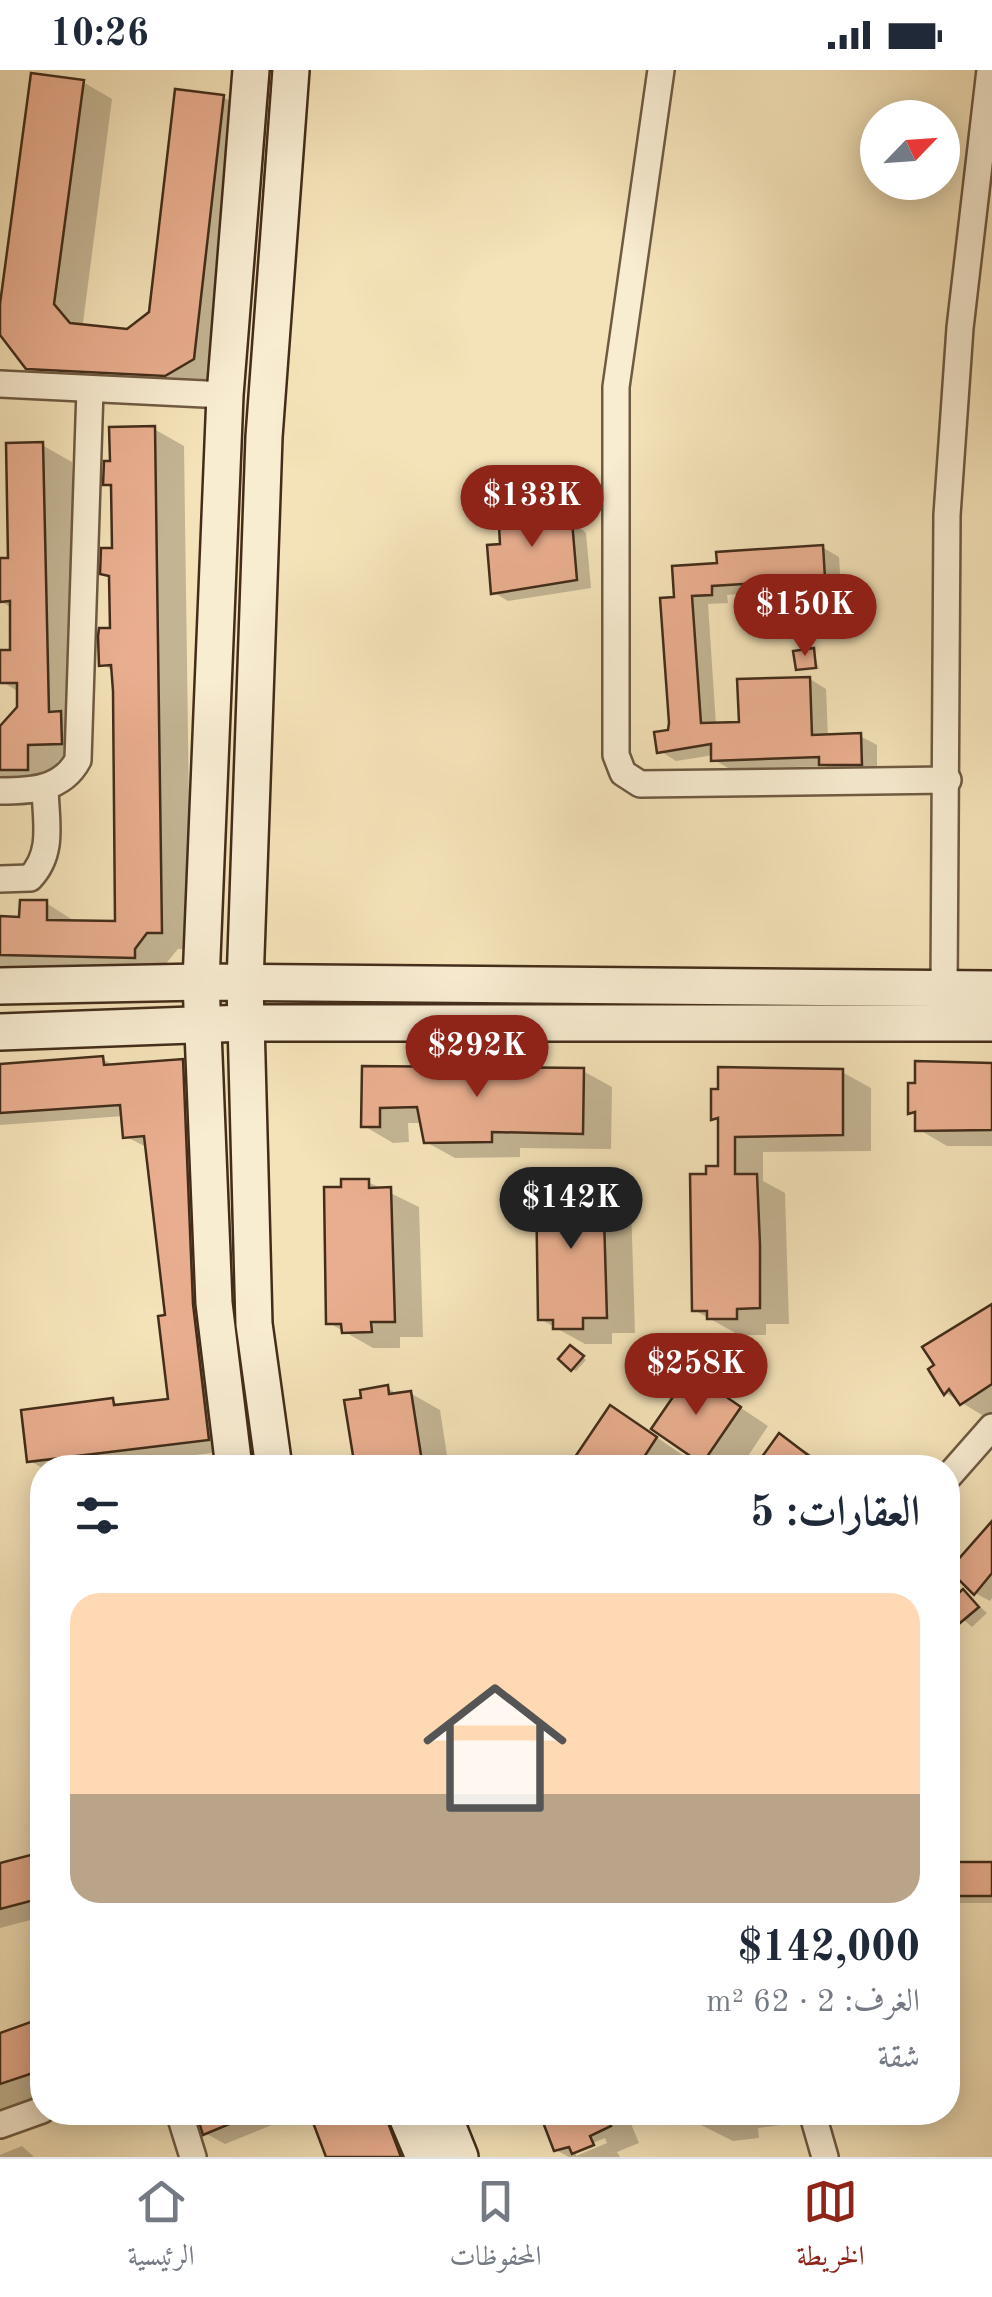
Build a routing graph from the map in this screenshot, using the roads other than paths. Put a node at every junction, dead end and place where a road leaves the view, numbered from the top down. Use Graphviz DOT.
graph roads {
  1 [pos="292,70"];
  2 [pos="660,70"];
  3 [pos="990,70"];
  4 [pos="243,71"];
  5 [pos="0,384"];
  6 [pos="90,389"];
  7 [pos="225,395"];
  8 [pos="948,780"];
  9 [pos="45,789"];
  10 [pos="0,791"];
  11 [pos="0,879"];
  12 [pos="201,982"];
  13 [pos="245,984"];
  14 [pos="0,986"];
  15 [pos="992,989"];
  16 [pos="944,990"];
  17 [pos="246,1023"];
  18 [pos="992,1023"];
  19 [pos="204,1026"];
  20 [pos="0,1032"];
  21 [pos="992,1426"];
  22 [pos="232,1455"];
  23 [pos="272,1455"];
  24 [pos="960,1463"];
  25 [pos="30,2114"];
  26 [pos="0,2125"];
  27 [pos="183,2125"];
  28 [pos="410,2125"];
  29 [pos="447,2125"];
  30 [pos="816,2125"];
  31 [pos="193,2157"];
  32 [pos="424,2157"];
  33 [pos="460,2157"];
  34 [pos="825,2157"];
  1 -- 13 [label="main road"];
  2 -- 8 [label="street"];
  3 -- 8 [label="street"];
  4 -- 7 [label="main road"];
  5 -- 6 [label="street"];
  6 -- 7 [label="street"];
  6 -- 9 [label="street"];
  7 -- 12 [label="main road"];
  8 -- 16 [label="street"];
  9 -- 10 [label="street"];
  9 -- 11 [label="street"];
  12 -- 13 [label="main road"];
  12 -- 14 [label="main road"];
  12 -- 19 [label="main road"];
  13 -- 16 [label="main road"];
  13 -- 17 [label="main road"];
  15 -- 16 [label="main road"];
  17 -- 18 [label="main road"];
  17 -- 19 [label="main road"];
  17 -- 23 [label="main road"];
  19 -- 20 [label="main road"];
  19 -- 22 [label="main road"];
  21 -- 24 [label="street"];
  25 -- 26 [label="street"];
  27 -- 31 [label="street"];
  28 -- 32 [label="main road"];
  29 -- 33 [label="main road"];
  30 -- 34 [label="street"];
}
